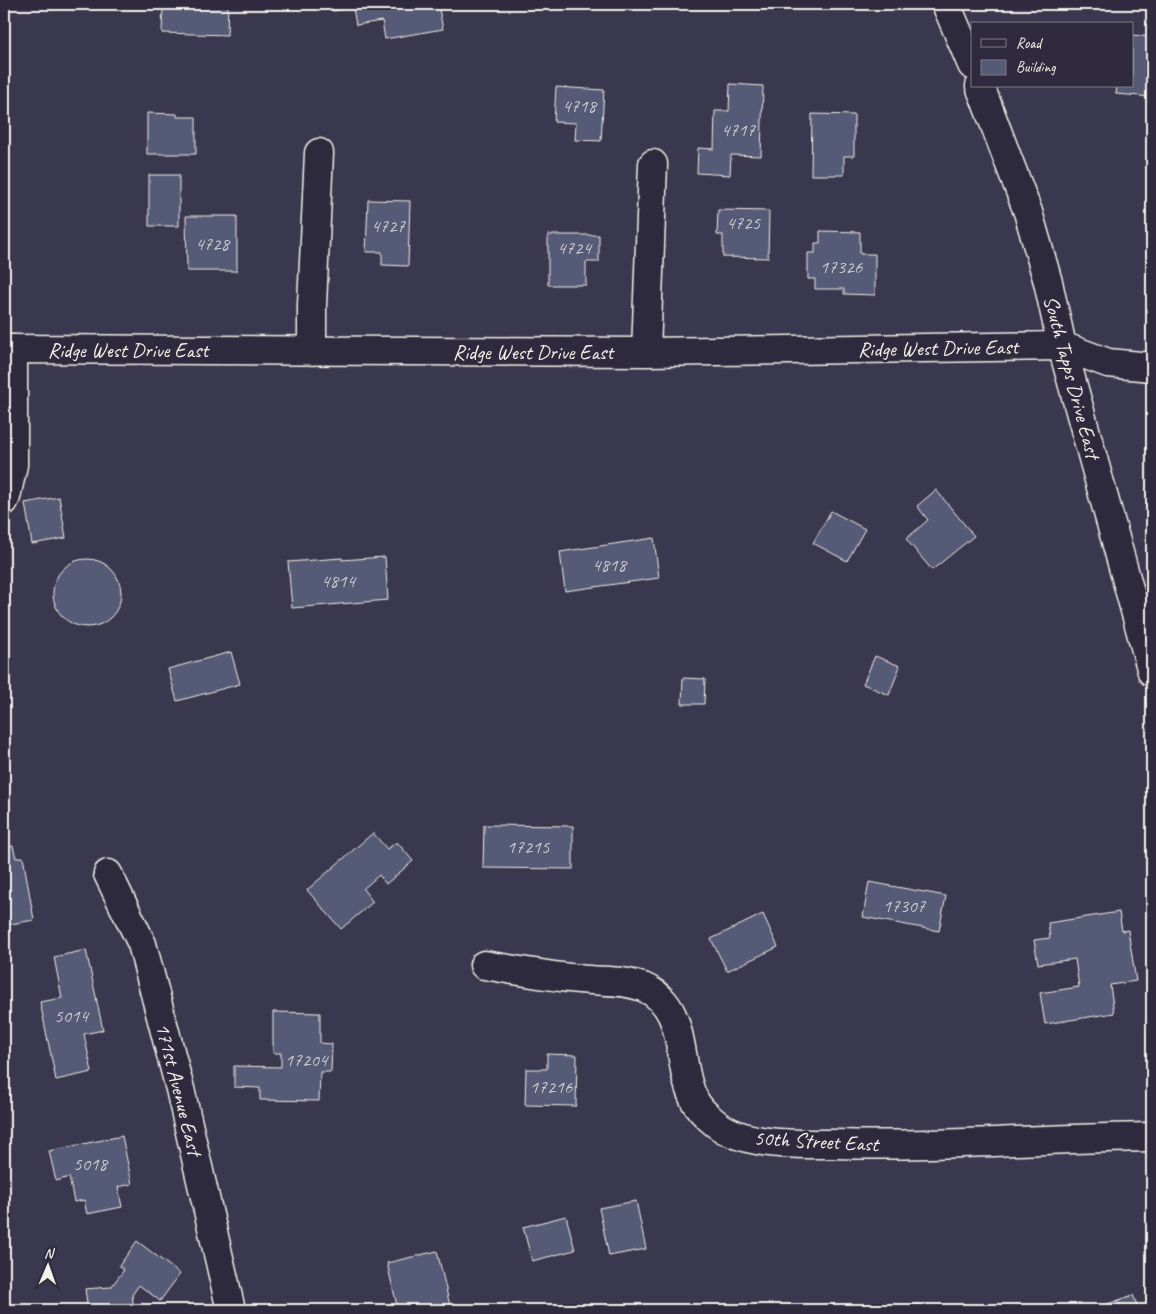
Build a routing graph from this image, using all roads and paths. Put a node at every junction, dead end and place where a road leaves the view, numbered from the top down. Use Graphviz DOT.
graph roads {
  1 [pos="946,4"];
  2 [pos="971,63"];
  3 [pos="981,88"];
  4 [pos="319,153"];
  5 [pos="653,164"];
  6 [pos="1062,346"];
  7 [pos="9,349"];
  8 [pos="312,351"];
  9 [pos="646,352"];
  10 [pos="1152,367"];
  11 [pos="4,501"];
  12 [pos="1152,672"];
  13 [pos="108,874"];
  14 [pos="484,965"];
  15 [pos="1152,1137"];
  16 [pos="231,1310"];
  1 -- 2 [label="street"];
  3 -- 6 [label="street, South Tapps Drive East"];
  4 -- 8 [label="street"];
  5 -- 9 [label="street"];
  6 -- 9 [label="street, Ridge West Drive East"];
  6 -- 10 [label="street"];
  6 -- 12 [label="street, South Tapps Drive East"];
  7 -- 8 [label="street, Ridge West Drive East"];
  7 -- 11 [label="street"];
  8 -- 9 [label="street, Ridge West Drive East"];
  13 -- 16 [label="street, 171st Avenue East"];
  14 -- 15 [label="street, 50th Street East"];
}
